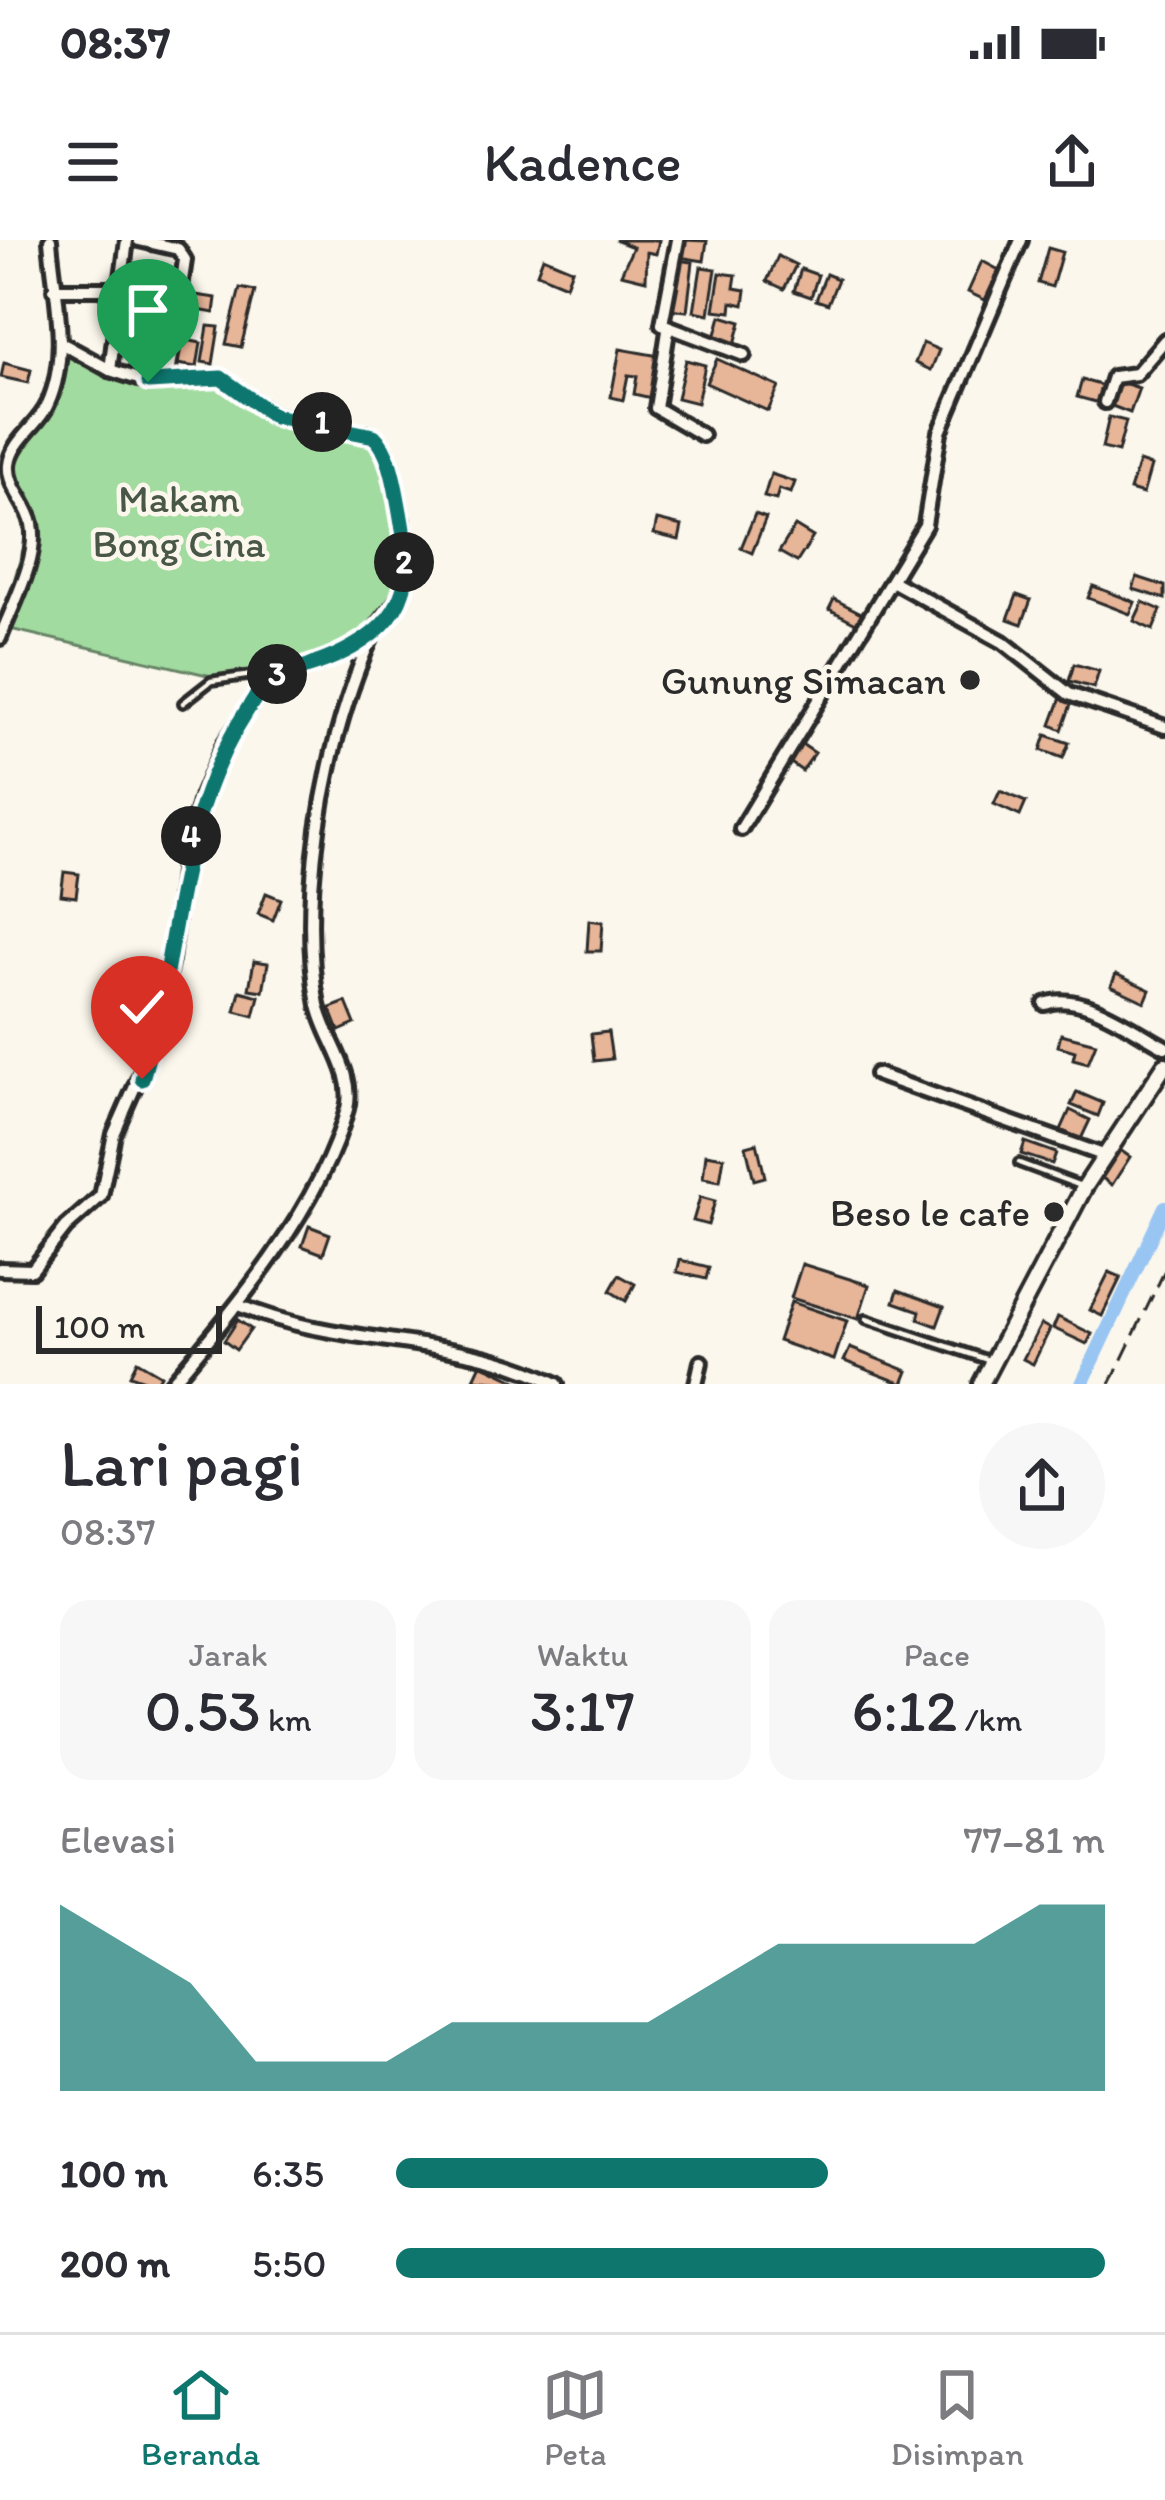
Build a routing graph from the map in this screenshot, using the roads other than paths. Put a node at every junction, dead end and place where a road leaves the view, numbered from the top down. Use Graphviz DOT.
graph roads {
  1 [pos="50,240"];
  2 [pos="127,240"];
  3 [pos="139,240"];
  4 [pos="678,240"];
  5 [pos="1021,240"];
  6 [pos="54,289"];
  7 [pos="121,289"];
  8 [pos="668,331"];
  9 [pos="1165,340"];
  10 [pos="61,343"];
  11 [pos="744,356"];
  12 [pos="110,370"];
  13 [pos="167,382"];
  14 [pos="1105,402"];
  15 [pos="702,435"];
  16 [pos="894,582"];
  17 [pos="376,630"];
  18 [pos="0,638"];
  19 [pos="272,675"];
  20 [pos="183,703"];
  21 [pos="1165,727"];
  22 [pos="741,829"];
  23 [pos="1046,1004"];
  24 [pos="1165,1047"];
  25 [pos="1165,1065"];
  26 [pos="876,1073"];
  27 [pos="1103,1156"];
  28 [pos="1019,1163"];
  29 [pos="1084,1187"];
  30 [pos="0,1268"];
  31 [pos="238,1304"];
  32 [pos="866,1319"];
  33 [pos="993,1361"];
  34 [pos="701,1362"];
  35 [pos="171,1384"];
  36 [pos="557,1384"];
  37 [pos="696,1384"];
  38 [pos="981,1384"];
  1 -- 6 [label="street"];
  2 -- 7 [label="street"];
  3 -- 13 [label="street"];
  4 -- 8 [label="street"];
  5 -- 16 [label="street"];
  6 -- 7 [label="street"];
  6 -- 10 [label="street"];
  7 -- 12 [label="street"];
  8 -- 11 [label="street"];
  8 -- 15 [label="street"];
  9 -- 14 [label="street"];
  10 -- 12 [label="street"];
  10 -- 18 [label="street"];
  12 -- 13 [label="street"];
  13 -- 17 [label="street"];
  16 -- 21 [label="street"];
  16 -- 22 [label="street"];
  17 -- 19 [label="lane"];
  17 -- 31 [label="street"];
  19 -- 20 [label="lane"];
  19 -- 30 [label="street"];
  23 -- 24 [label="street"];
  25 -- 27 [label="main road"];
  26 -- 27 [label="street"];
  27 -- 29 [label="main road"];
  28 -- 29 [label="lane"];
  29 -- 33 [label="main road"];
  31 -- 35 [label="street"];
  31 -- 36 [label="street"];
  32 -- 33 [label="lane"];
  33 -- 38 [label="main road"];
  34 -- 37 [label="street"];
}
